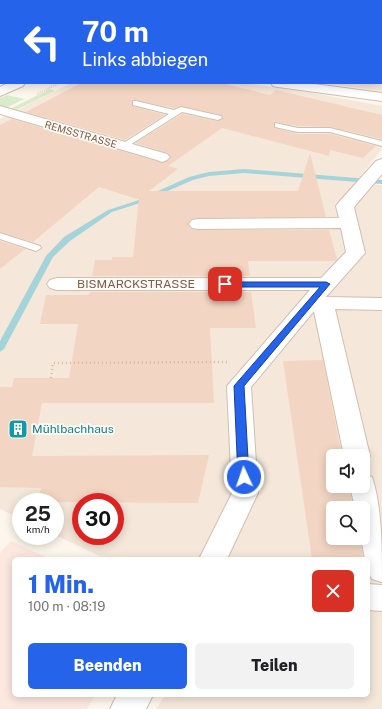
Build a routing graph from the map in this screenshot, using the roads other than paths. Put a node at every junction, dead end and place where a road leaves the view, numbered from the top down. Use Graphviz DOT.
graph roads {
  1 [pos="16,84"];
  2 [pos="285,84"];
  3 [pos="0,92"];
  4 [pos="382,97"];
  5 [pos="136,103"];
  6 [pos="0,110"];
  7 [pos="175,113"];
  8 [pos="218,118"];
  9 [pos="278,125"];
  10 [pos="382,144"];
  11 [pos="125,146"];
  12 [pos="162,157"];
  13 [pos="382,164"];
  14 [pos="349,223"];
  15 [pos="198,224"];
  16 [pos="0,236"];
  17 [pos="36,248"];
  18 [pos="57,284"];
  19 [pos="320,297"];
  20 [pos="382,304"];
  21 [pos="355,449"];
  22 [pos="365,493"];
  23 [pos="214,557"];
  24 [pos="382,570"];
  25 [pos="370,597"];
  26 [pos="382,598"];
  27 [pos="135,697"];
  28 [pos="128,709"];
  1 -- 3 [label="street"];
  2 -- 4 [label="street"];
  5 -- 7 [label="lane"];
  6 -- 11 [label="street, REMSSTRASSE"];
  7 -- 8 [label="lane"];
  7 -- 11 [label="lane"];
  9 -- 10 [label="lane"];
  11 -- 12 [label="street, REMSSTRASSE"];
  13 -- 14 [label="street"];
  14 -- 15 [label="street"];
  14 -- 19 [label="street"];
  16 -- 17 [label="lane"];
  18 -- 19 [label="street, BISMARCKSTRASSE"];
  19 -- 20 [label="street"];
  19 -- 21 [label="street"];
  19 -- 23 [label="street"];
  22 -- 24 [label="street"];
  25 -- 26 [label="street"];
  27 -- 28 [label="street"];
}
